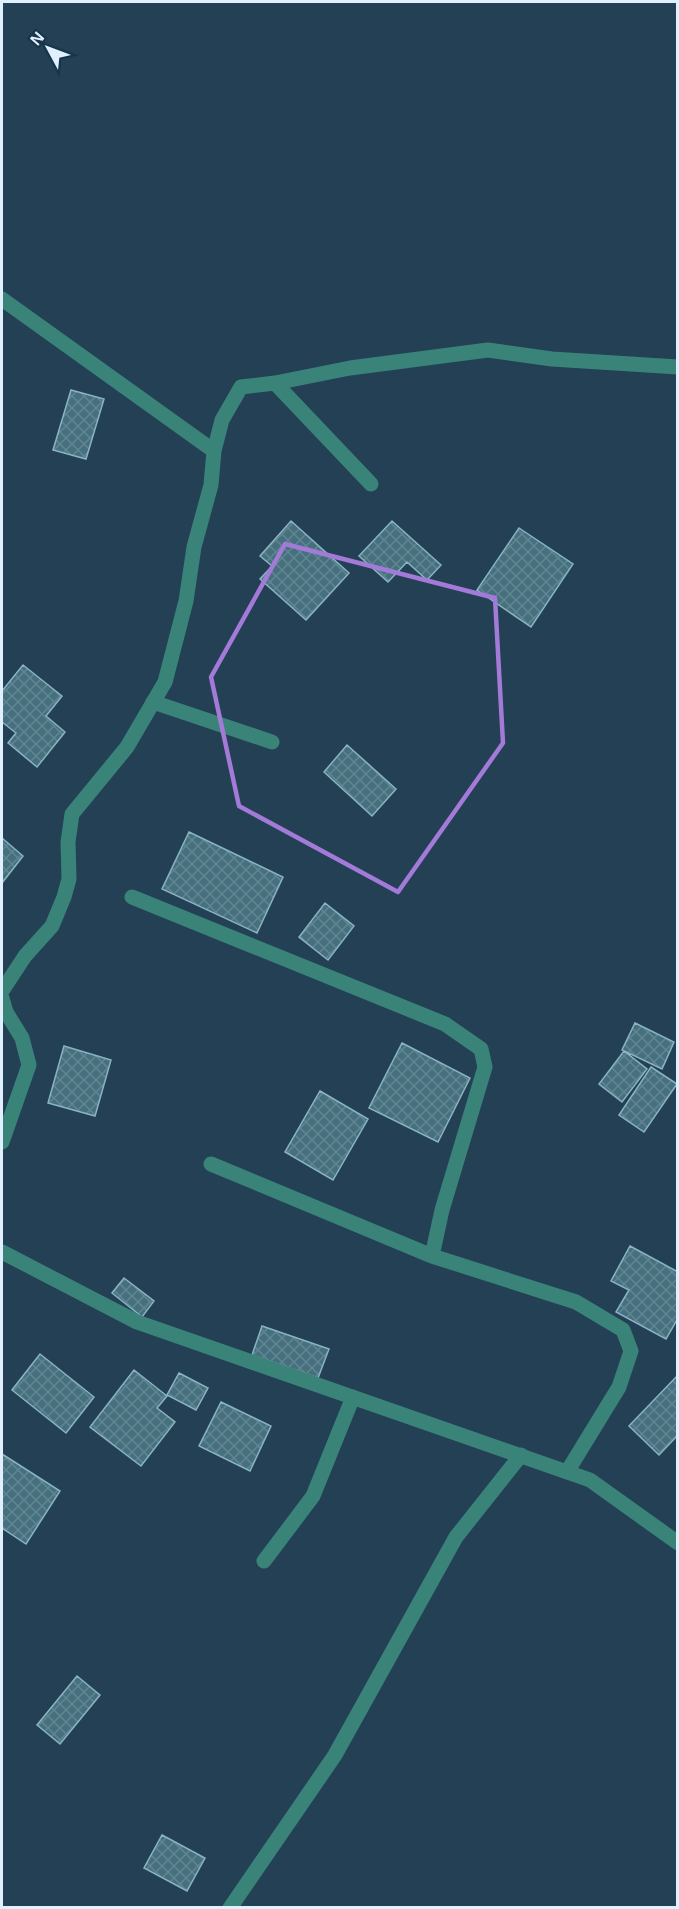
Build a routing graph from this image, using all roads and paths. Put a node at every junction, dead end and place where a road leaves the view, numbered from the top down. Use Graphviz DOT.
graph roads {
  1 [pos="2,299"];
  2 [pos="678,366"];
  3 [pos="275,382"];
  4 [pos="214,451"];
  5 [pos="371,484"];
  6 [pos="153,702"];
  7 [pos="272,742"];
  8 [pos="132,897"];
  9 [pos="2,991"];
  10 [pos="2,998"];
  11 [pos="2,1142"];
  12 [pos="211,1164"];
  13 [pos="2,1252"];
  14 [pos="432,1256"];
  15 [pos="353,1397"];
  16 [pos="521,1455"];
  17 [pos="567,1472"];
  18 [pos="678,1543"];
  19 [pos="264,1561"];
  20 [pos="230,1908"];
  1 -- 4 [label="street"];
  2 -- 3 [label="street"];
  3 -- 4 [label="street"];
  3 -- 5 [label="street"];
  4 -- 6 [label="street"];
  6 -- 7 [label="street"];
  6 -- 9 [label="street"];
  8 -- 14 [label="street"];
  10 -- 11 [label="street"];
  12 -- 14 [label="street"];
  13 -- 15 [label="street"];
  14 -- 17 [label="street"];
  15 -- 16 [label="street"];
  15 -- 19 [label="street"];
  16 -- 17 [label="street"];
  16 -- 20 [label="street"];
  17 -- 18 [label="street"];
}
